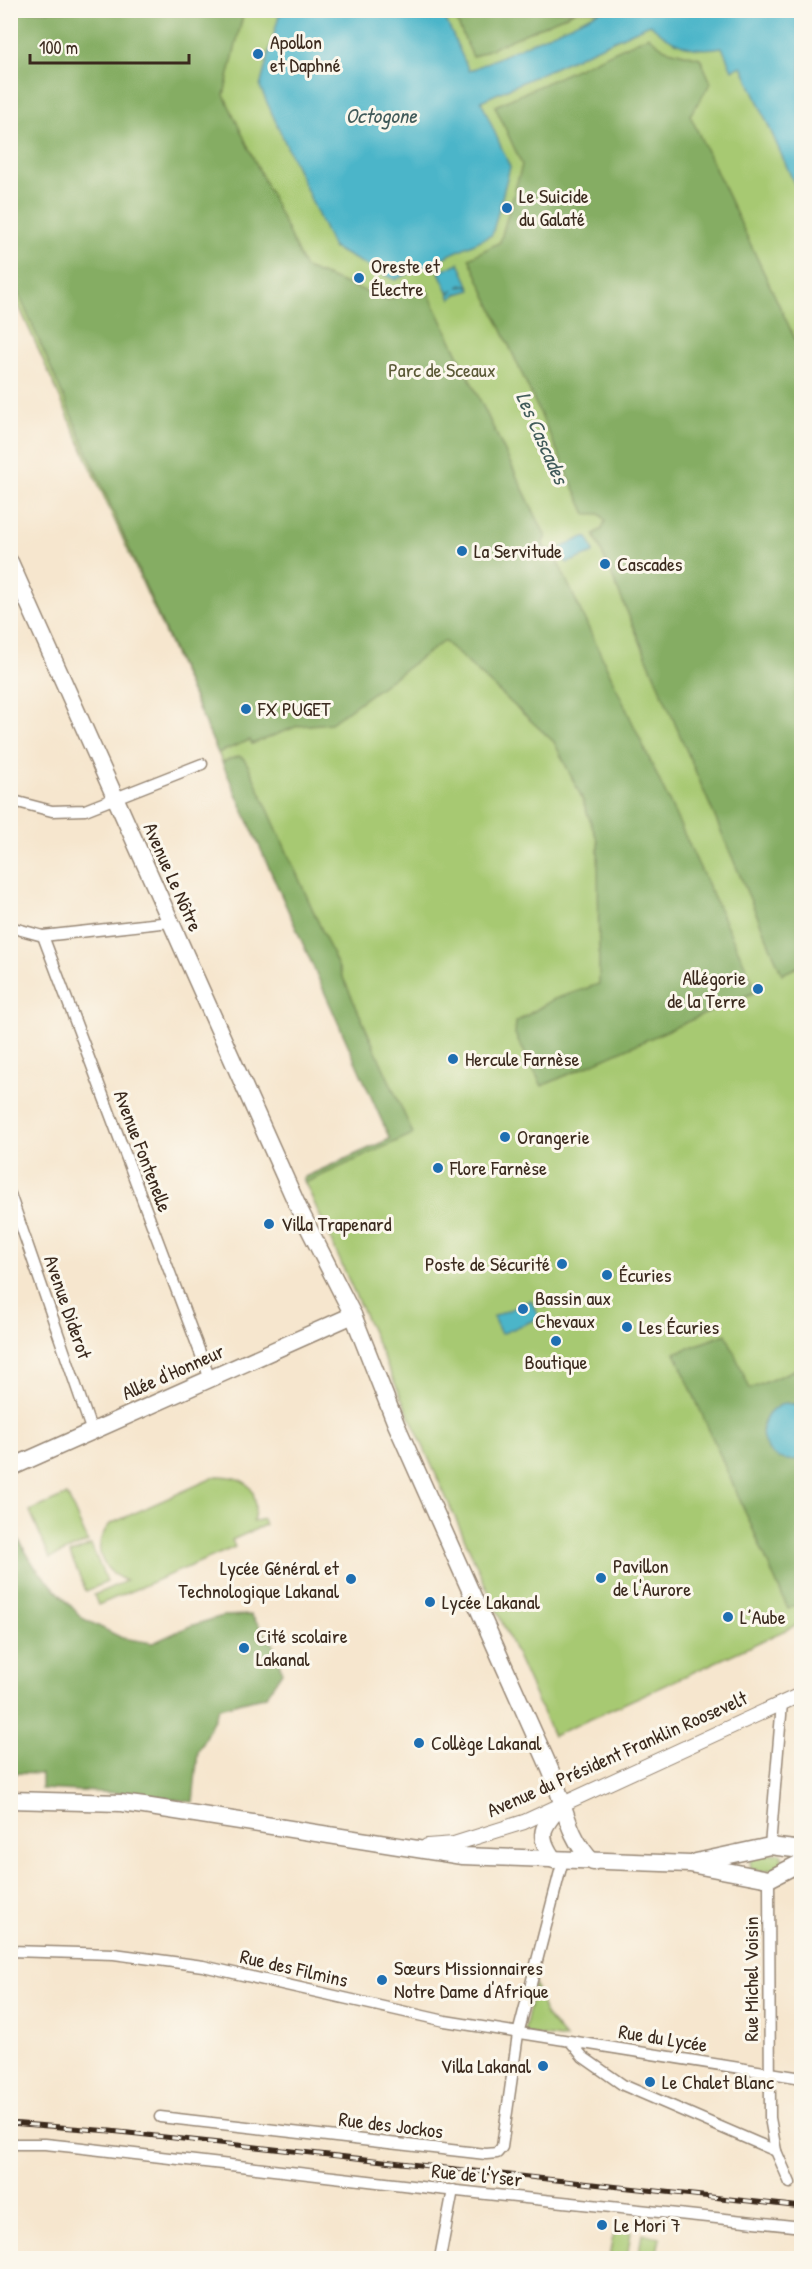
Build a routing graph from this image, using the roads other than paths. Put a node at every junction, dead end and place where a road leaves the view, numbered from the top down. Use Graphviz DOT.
graph roads {
  1 [pos="10,562"];
  2 [pos="202,764"];
  3 [pos="122,797"];
  4 [pos="10,800"];
  5 [pos="171,922"];
  6 [pos="10,927"];
  7 [pos="43,936"];
  8 [pos="10,1194"];
  9 [pos="348,1316"];
  10 [pos="210,1379"];
  11 [pos="92,1432"];
  12 [pos="10,1468"];
  13 [pos="801,1694"];
  14 [pos="782,1703"];
  15 [pos="10,1800"];
  16 [pos="562,1804"];
  17 [pos="572,1834"];
  18 [pos="411,1847"];
  19 [pos="786,1848"];
  20 [pos="748,1851"];
  21 [pos="550,1858"];
  22 [pos="590,1859"];
  23 [pos="690,1864"];
  24 [pos="798,1868"];
  25 [pos="746,1874"];
  26 [pos="769,1879"];
  27 [pos="10,1951"];
  28 [pos="518,2034"];
  29 [pos="571,2042"];
  30 [pos="770,2073"];
  31 [pos="801,2078"];
  32 [pos="160,2117"];
  33 [pos="10,2144"];
  34 [pos="776,2151"];
  35 [pos="790,2183"];
  36 [pos="453,2190"];
  37 [pos="801,2227"];
  38 [pos="440,2259"];
  1 -- 3 [label="main road, Avenue Le Nôtre"];
  2 -- 3 [label="street"];
  3 -- 4 [label="street"];
  3 -- 5 [label="main road, Avenue Le Nôtre"];
  5 -- 7 [label="street"];
  5 -- 9 [label="main road, Avenue Le Nôtre"];
  6 -- 7 [label="street"];
  7 -- 10 [label="street, Avenue Fontenelle"];
  8 -- 11 [label="street, Avenue Diderot"];
  9 -- 10 [label="main road, Allée d'Honneur"];
  9 -- 16 [label="main road, Avenue Le Nôtre"];
  10 -- 11 [label="main road, Allée d'Honneur"];
  11 -- 12 [label="main road, Allée d'Honneur"];
  13 -- 14 [label="street, Avenue du Président Franklin Roosevelt"];
  14 -- 16 [label="street, Avenue du Président Franklin Roosevelt"];
  14 -- 19 [label="street"];
  15 -- 18 [label="main road, Avenue du Président Franklin Roosevelt"];
  16 -- 17 [label="main road, Avenue Le Nôtre"];
  16 -- 18 [label="street, Avenue du Président Franklin Roosevelt"];
  16 -- 21 [label="main road"];
  17 -- 21 [label="main road"];
  17 -- 22 [label="main road, Avenue Le Nôtre"];
  18 -- 21 [label="main road, Avenue du Président Franklin Roosevelt"];
  19 -- 20 [label="main road"];
  19 -- 24 [label="main road"];
  20 -- 23 [label="main road"];
  20 -- 25 [label="main road"];
  21 -- 22 [label="main road, Avenue du Président Franklin Roosevelt"];
  21 -- 28 [label="street"];
  22 -- 23 [label="main road, Avenue du Président Franklin Roosevelt"];
  23 -- 25 [label="main road"];
  24 -- 26 [label="main road"];
  25 -- 26 [label="main road"];
  26 -- 30 [label="street, Rue Michel Voisin"];
  27 -- 28 [label="street, Rue des Filmins"];
  28 -- 29 [label="street, Rue du Lycée"];
  28 -- 32 [label="street, Rue des Jockos"];
  29 -- 30 [label="street, Rue du Lycée"];
  29 -- 34 [label="street"];
  30 -- 31 [label="street, Rue du Lycée"];
  30 -- 34 [label="street, Rue Michel Voisin"];
  33 -- 36 [label="street, Rue de l'Yser"];
  34 -- 35 [label="street, Rue Michel Voisin"];
  36 -- 37 [label="street, Rue de l'Yser"];
  36 -- 38 [label="street"];
}
